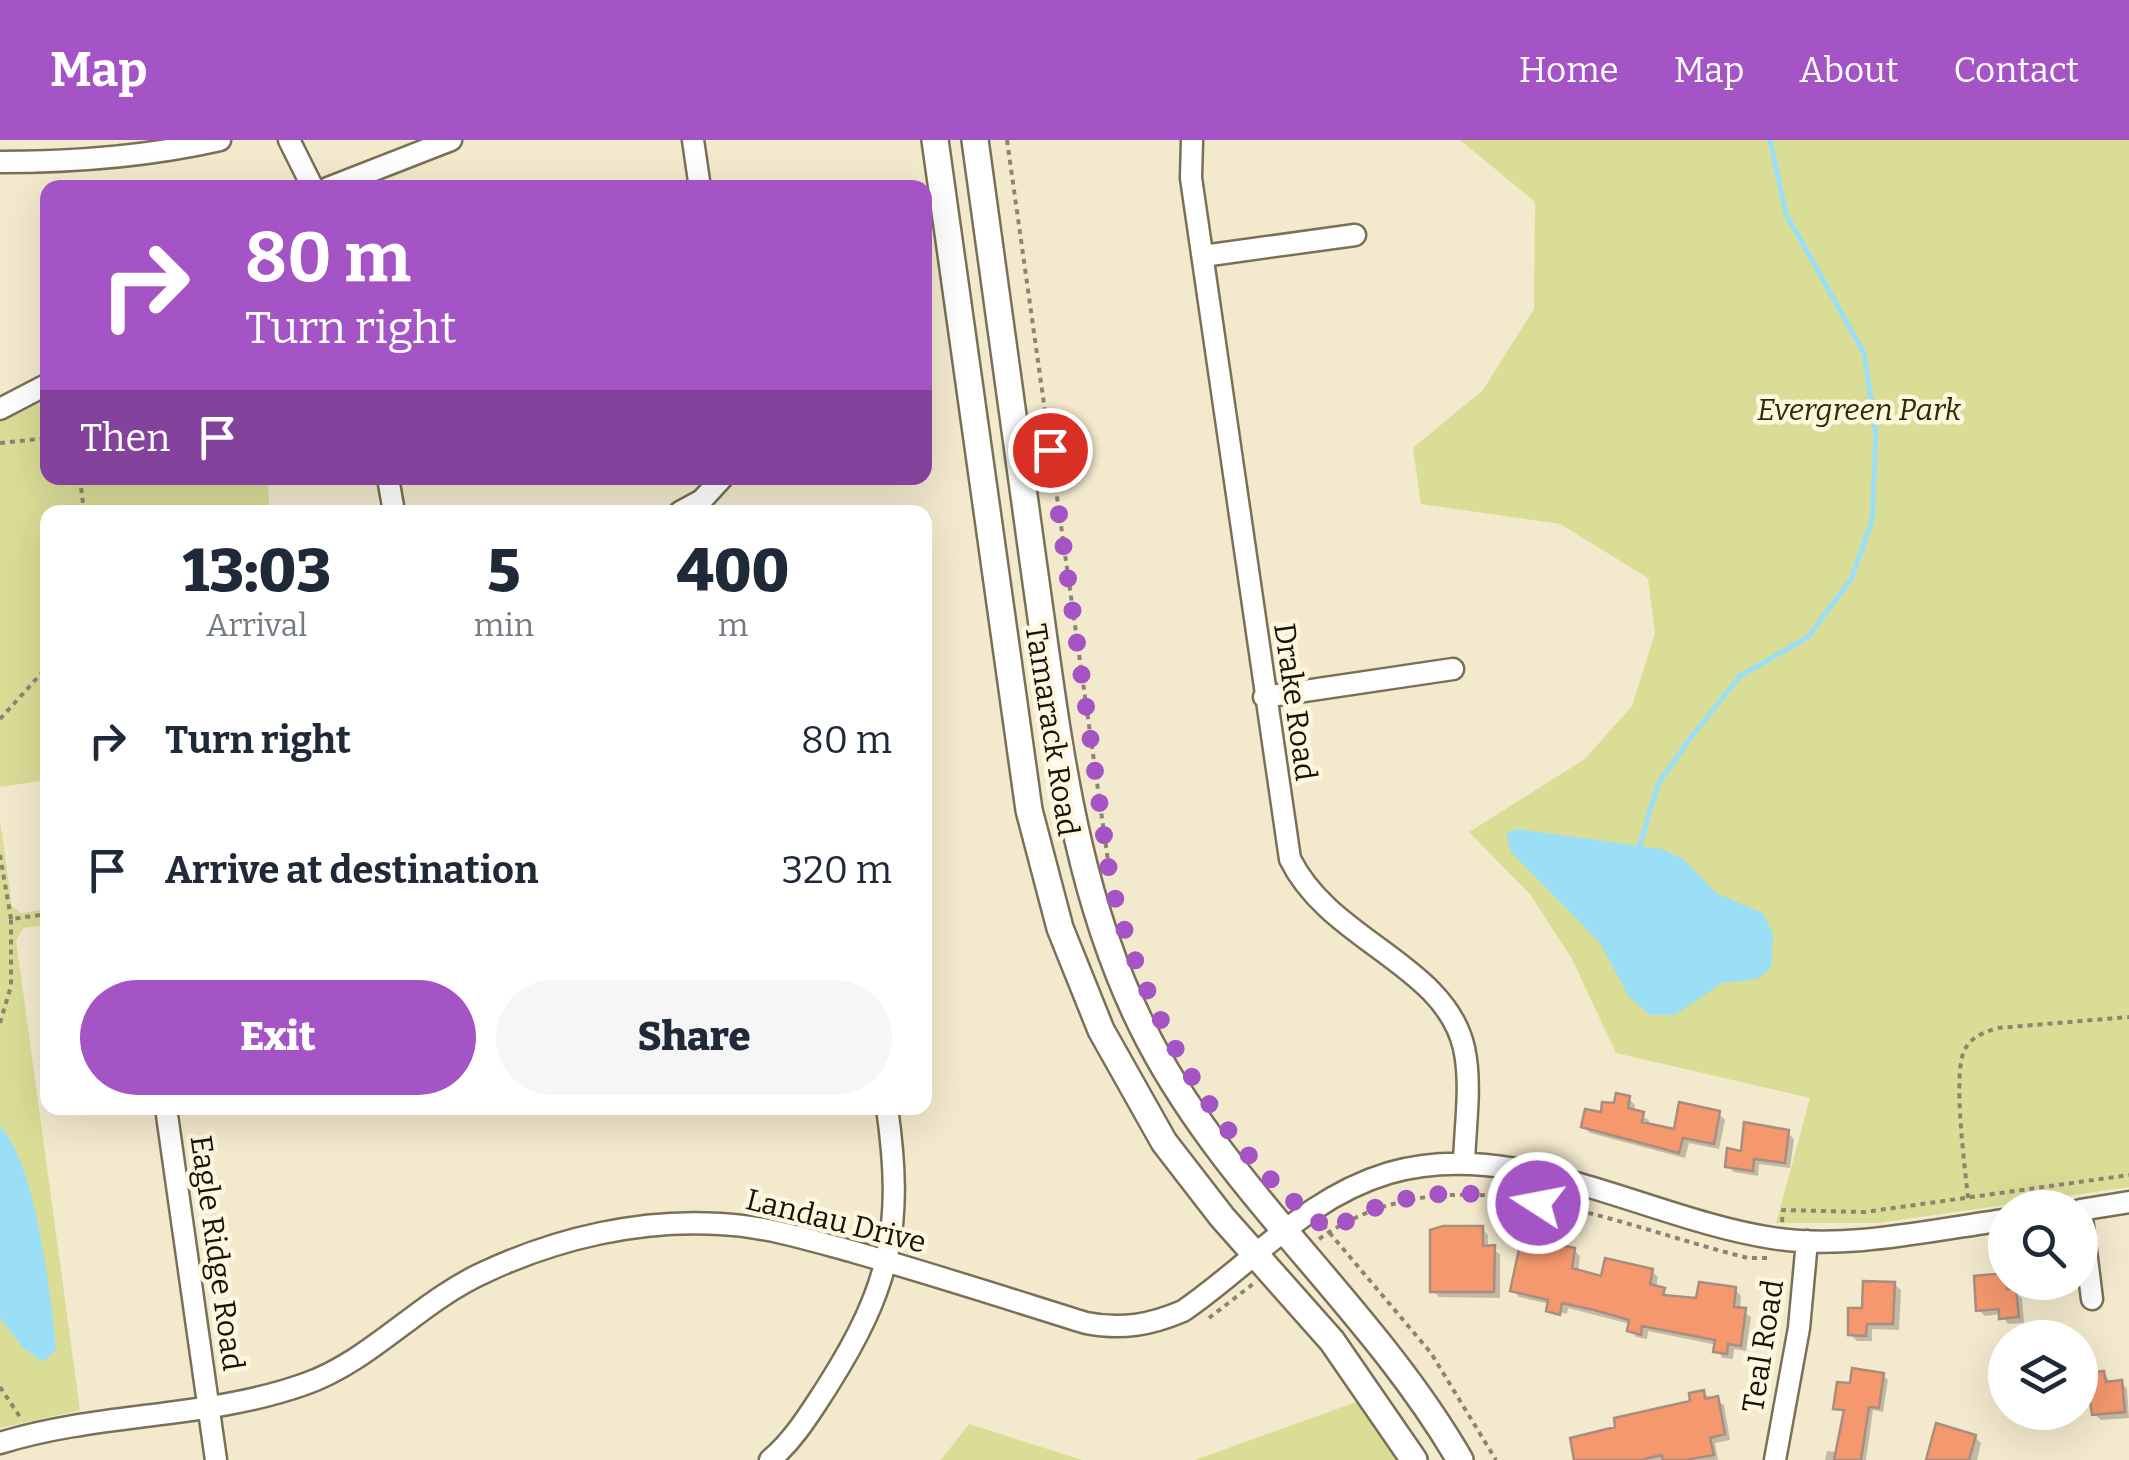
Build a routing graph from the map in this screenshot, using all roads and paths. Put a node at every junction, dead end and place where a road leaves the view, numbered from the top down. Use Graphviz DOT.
graph roads {
  1 [pos="220,140"];
  2 [pos="289,140"];
  3 [pos="451,140"];
  4 [pos="693,140"];
  5 [pos="935,140"];
  6 [pos="975,140"];
  7 [pos="1007,140"];
  8 [pos="1178,140"];
  9 [pos="1192,140"];
  10 [pos="0,162"];
  11 [pos="1191,178"];
  12 [pos="308,180"];
  13 [pos="348,180"];
  14 [pos="699,180"];
  15 [pos="1355,235"];
  16 [pos="1203,256"];
  17 [pos="40,388"];
  18 [pos="0,409"];
  19 [pos="40,439"];
  20 [pos="0,443"];
  21 [pos="716,485"];
  22 [pos="693,505"];
  23 [pos="1453,669"];
  24 [pos="40,675"];
  25 [pos="1264,697"];
  26 [pos="0,718"];
  27 [pos="0,855"];
  28 [pos="1110,878"];
  29 [pos="40,915"];
  30 [pos="11,919"];
  31 [pos="2129,1017"];
  32 [pos="0,1023"];
  33 [pos="167,1115"];
  34 [pos="888,1115"];
  35 [pos="1464,1163"];
  36 [pos="2129,1175"];
  37 [pos="1968,1198"];
  38 [pos="2129,1202"];
  39 [pos="2098,1207"];
  40 [pos="1783,1210"];
  41 [pos="1305,1212"];
  42 [pos="1988,1222"];
  43 [pos="1282,1229"];
  44 [pos="1331,1231"];
  45 [pos="1807,1240"];
  46 [pos="1254,1253"];
  47 [pos="1780,1257"];
  48 [pos="887,1262"];
  49 [pos="0,1387"];
  50 [pos="208,1408"];
  51 [pos="22,1420"];
  52 [pos="0,1443"];
  53 [pos="216,1460"];
  54 [pos="770,1460"];
  55 [pos="1414,1460"];
  56 [pos="1460,1460"];
  57 [pos="1496,1460"];
  58 [pos="1775,1460"];
  1 -- 10 [label="street"];
  2 -- 12 [label="street"];
  3 -- 13 [label="street"];
  4 -- 14 [label="street"];
  5 -- 46 [label="street, Tamarack Road"];
  6 -- 43 [label="street, Tamarack Road"];
  7 -- 28 [label="path"];
  8 -- 11 [label="street, Drake Road"];
  9 -- 11 [label="street, Drake Road"];
  11 -- 16 [label="street, Drake Road"];
  15 -- 16 [label="street"];
  16 -- 25 [label="street, Drake Road"];
  17 -- 18 [label="street"];
  19 -- 20 [label="path"];
  21 -- 22 [label="street"];
  23 -- 25 [label="street"];
  24 -- 26 [label="path"];
  25 -- 35 [label="street, Drake Road"];
  27 -- 30 [label="path"];
  29 -- 30 [label="path"];
  30 -- 32 [label="path"];
  31 -- 37 [label="path"];
  33 -- 50 [label="street, Eagle Ridge Road"];
  34 -- 48 [label="street"];
  35 -- 41 [label="street, Landau Drive"];
  35 -- 45 [label="street, Landau Drive"];
  36 -- 37 [label="path"];
  37 -- 40 [label="path"];
  38 -- 39 [label="street"];
  41 -- 43 [label="street, Landau Drive"];
  41 -- 44 [label="path"];
  42 -- 45 [label="street, Landau Drive"];
  43 -- 46 [label="street, Landau Drive"];
  43 -- 56 [label="street, Tamarack Road"];
  44 -- 47 [label="path"];
  44 -- 57 [label="path"];
  45 -- 58 [label="street, Teal Road"];
  46 -- 48 [label="street, Landau Drive"];
  46 -- 55 [label="street, Tamarack Road"];
  48 -- 50 [label="street, Landau Drive"];
  48 -- 54 [label="street"];
  49 -- 51 [label="path"];
  50 -- 52 [label="street, Landau Drive"];
  50 -- 53 [label="street, Eagle Ridge Road"];
}
